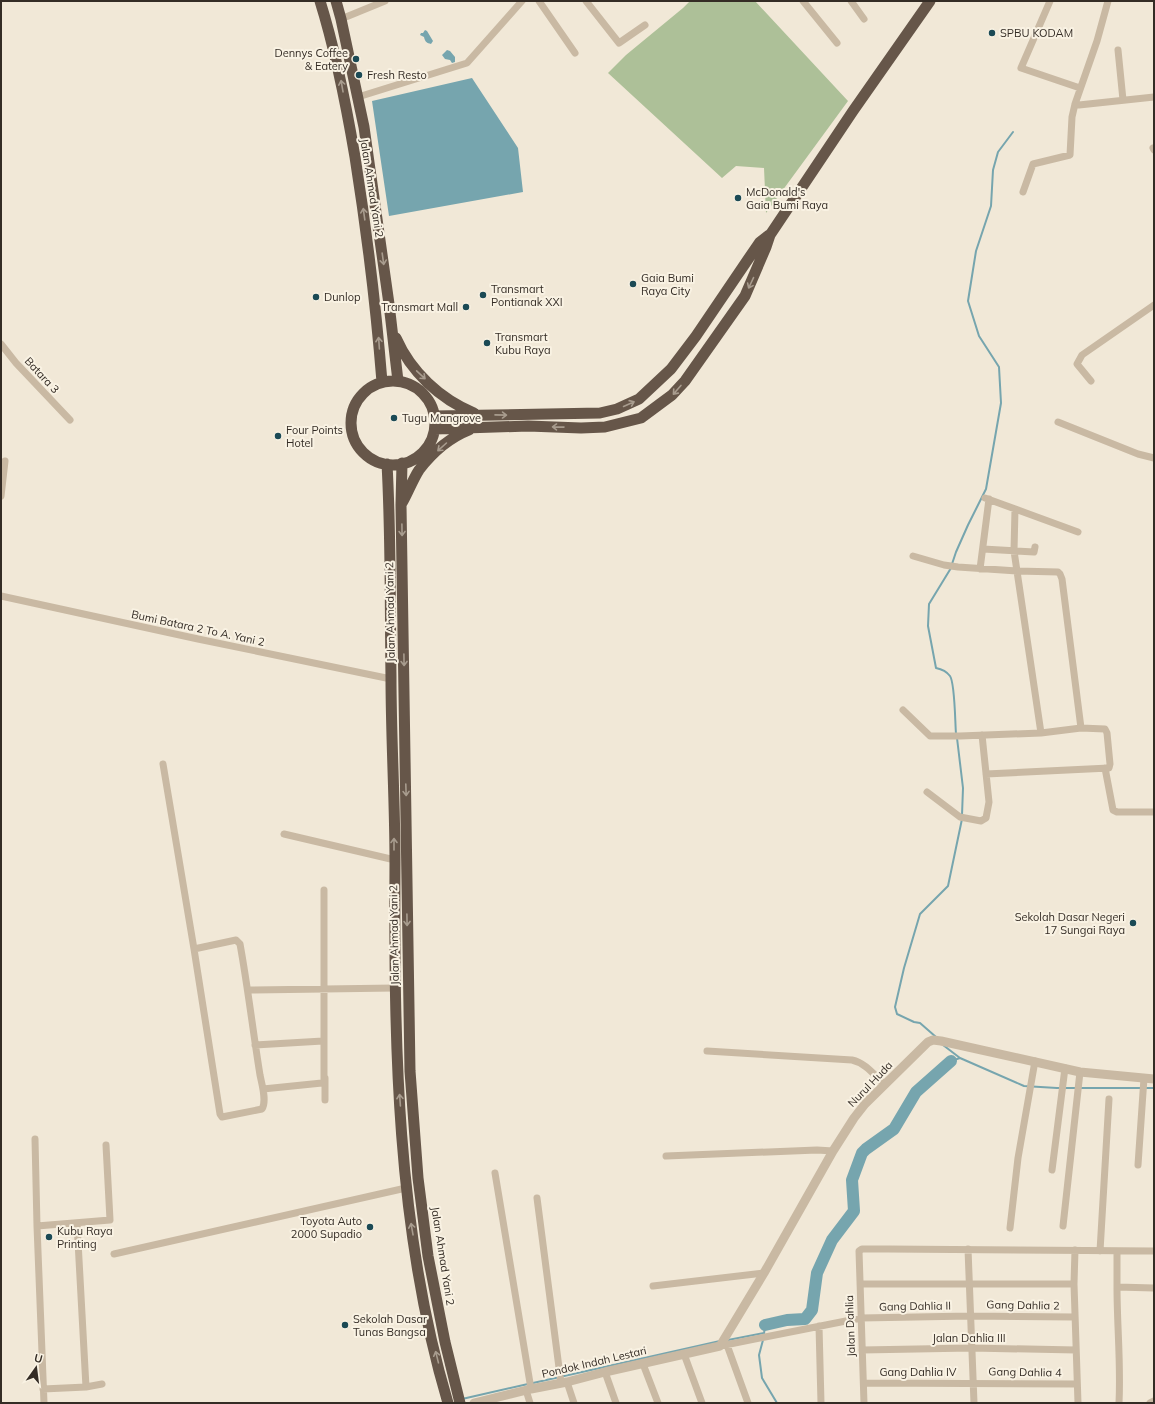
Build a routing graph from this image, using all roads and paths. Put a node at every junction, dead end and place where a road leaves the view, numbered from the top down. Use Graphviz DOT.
graph roads {
  1 [pos="320,1"];
  2 [pos="336,1"];
  3 [pos="385,1"];
  4 [pos="522,1"];
  5 [pos="539,1"];
  6 [pos="586,1"];
  7 [pos="803,1"];
  8 [pos="851,1"];
  9 [pos="930,1"];
  10 [pos="1050,1"];
  11 [pos="1108,1"];
  12 [pos="341,19"];
  13 [pos="864,19"];
  14 [pos="645,25"];
  15 [pos="837,43"];
  16 [pos="1118,50"];
  17 [pos="575,53"];
  18 [pos="1080,88"];
  19 [pos="358,97"];
  20 [pos="1154,97"];
  21 [pos="1123,100"];
  22 [pos="1075,104"];
  23 [pos="1022,192"];
  24 [pos="770,235"];
  25 [pos="1154,305"];
  26 [pos="393,331"];
  27 [pos="1,344"];
  28 [pos="398,381"];
  29 [pos="1092,381"];
  30 [pos="382,382"];
  31 [pos="477,414"];
  32 [pos="434,416"];
  33 [pos="70,420"];
  34 [pos="1058,422"];
  35 [pos="476,427"];
  36 [pos="434,429"];
  37 [pos="1154,458"];
  38 [pos="5,461"];
  39 [pos="402,463"];
  40 [pos="387,464"];
  41 [pos="1,496"];
  42 [pos="401,505"];
  43 [pos="1015,509"];
  44 [pos="1078,532"];
  45 [pos="1035,547"];
  46 [pos="983,549"];
  47 [pos="1014,551"];
  48 [pos="913,556"];
  49 [pos="980,569"];
  50 [pos="1017,571"];
  51 [pos="1,596"];
  52 [pos="391,679"];
  53 [pos="903,710"];
  54 [pos="1081,728"];
  55 [pos="1041,733"];
  56 [pos="982,735"];
  57 [pos="163,764"];
  58 [pos="1105,768"];
  59 [pos="986,774"];
  60 [pos="927,792"];
  61 [pos="1154,812"];
  62 [pos="284,834"];
  63 [pos="394,860"];
  64 [pos="324,890"];
  65 [pos="194,949"];
  66 [pos="395,988"];
  67 [pos="248,990"];
  68 [pos="324,990"];
  69 [pos="323,1041"];
  70 [pos="255,1045"];
  71 [pos="707,1051"];
  72 [pos="1035,1061"];
  73 [pos="1065,1068"];
  74 [pos="1080,1072"];
  75 [pos="325,1078"];
  76 [pos="1154,1079"];
  77 [pos="1143,1080"];
  78 [pos="885,1085"];
  79 [pos="262,1089"];
  80 [pos="1109,1099"];
  81 [pos="325,1100"];
  82 [pos="36,1139"];
  83 [pos="106,1145"];
  84 [pos="833,1151"];
  85 [pos="666,1156"];
  86 [pos="1138,1165"];
  87 [pos="1052,1170"];
  88 [pos="495,1173"];
  89 [pos="406,1188"];
  90 [pos="536,1198"];
  91 [pos="77,1223"];
  92 [pos="37,1226"];
  93 [pos="1063,1226"];
  94 [pos="1010,1228"];
  95 [pos="968,1249"];
  96 [pos="1075,1250"];
  97 [pos="1100,1251"];
  98 [pos="1117,1251"];
  99 [pos="1154,1251"];
  100 [pos="114,1254"];
  101 [pos="764,1273"];
  102 [pos="860,1284"];
  103 [pos="970,1284"];
  104 [pos="1074,1284"];
  105 [pos="653,1286"];
  106 [pos="1117,1287"];
  107 [pos="1154,1288"];
  108 [pos="970,1316"];
  109 [pos="1076,1317"];
  110 [pos="861,1318"];
  111 [pos="819,1326"];
  112 [pos="724,1345"];
  113 [pos="971,1348"];
  114 [pos="862,1350"];
  115 [pos="1076,1350"];
  116 [pos="684,1354"];
  117 [pos="644,1364"];
  118 [pos="606,1372"];
  119 [pos="564,1383"];
  120 [pos="864,1383"];
  121 [pos="973,1383"];
  122 [pos="102,1384"];
  123 [pos="1077,1384"];
  124 [pos="86,1387"];
  125 [pos="43,1389"];
  126 [pos="528,1389"];
  127 [pos="447,1399"];
  128 [pos="1154,1401"];
  129 [pos="44,1403"];
  130 [pos="460,1403"];
  131 [pos="474,1403"];
  132 [pos="530,1403"];
  133 [pos="574,1403"];
  134 [pos="616,1403"];
  135 [pos="658,1403"];
  136 [pos="702,1403"];
  137 [pos="748,1403"];
  138 [pos="821,1403"];
  139 [pos="864,1403"];
  140 [pos="974,1403"];
  141 [pos="1078,1403"];
  142 [pos="1120,1403"];
  143 [pos="1150,1403"];
  30 -- 1 [label="highway, Jalan Ahmad Yani 2, one-way"];
  2 -- 12 [label="highway, Jalan Ahmad Yani 2"];
  3 -- 12 [label="street"];
  4 -- 19 [label="street"];
  5 -- 17 [label="street"];
  6 -- 14 [label="street"];
  7 -- 15 [label="street"];
  8 -- 13 [label="street"];
  9 -- 24 [label="highway"];
  10 -- 18 [label="street"];
  11 -- 18 [label="street"];
  12 -- 19 [label="highway, Jalan Ahmad Yani 2"];
  16 -- 21 [label="street"];
  18 -- 22 [label="street"];
  19 -- 26 [label="highway, Jalan Ahmad Yani 2, one-way"];
  20 -- 21 [label="street"];
  21 -- 22 [label="street"];
  22 -- 23 [label="street"];
  31 -- 24 [label="highway, one-way"];
  24 -- 35 [label="highway, one-way"];
  25 -- 29 [label="street"];
  26 -- 28 [label="highway, Jalan Ahmad Yani 2"];
  26 -- 31 [label="highway, one-way"];
  27 -- 33 [label="street, Batara 3"];
  28 -- 30 [label="highway"];
  28 -- 32 [label="highway"];
  30 -- 40 [label="highway"];
  31 -- 32 [label="highway"];
  32 -- 36 [label="highway"];
  34 -- 37 [label="street"];
  35 -- 36 [label="highway"];
  35 -- 42 [label="highway, one-way"];
  36 -- 39 [label="highway"];
  38 -- 41 [label="street"];
  39 -- 40 [label="highway"];
  39 -- 42 [label="highway, Jalan Ahmad Yani 2"];
  40 -- 52 [label="highway, Jalan Ahmad Yani 2"];
  42 -- 130 [label="highway, Jalan Ahmad Yani 2, one-way"];
  43 -- 44 [label="street"];
  43 -- 46 [label="street"];
  43 -- 47 [label="street"];
  45 -- 47 [label="street"];
  46 -- 47 [label="street"];
  46 -- 49 [label="street"];
  47 -- 50 [label="street"];
  48 -- 49 [label="street"];
  49 -- 50 [label="street"];
  50 -- 54 [label="street"];
  50 -- 55 [label="street"];
  51 -- 52 [label="street, Bumi Batara 2 To A. Yani 2"];
  63 -- 52 [label="highway, Jalan Ahmad Yani 2, one-way"];
  53 -- 56 [label="street"];
  54 -- 55 [label="street"];
  54 -- 58 [label="street"];
  55 -- 56 [label="street"];
  56 -- 59 [label="street"];
  57 -- 65 [label="street"];
  58 -- 59 [label="street"];
  58 -- 61 [label="street"];
  59 -- 60 [label="street"];
  62 -- 63 [label="street"];
  63 -- 66 [label="highway, Jalan Ahmad Yani 2"];
  64 -- 68 [label="street"];
  65 -- 67 [label="street"];
  65 -- 79 [label="street"];
  66 -- 68 [label="street"];
  89 -- 66 [label="highway, Jalan Ahmad Yani 2, one-way"];
  67 -- 68 [label="street"];
  67 -- 70 [label="street"];
  68 -- 69 [label="street"];
  69 -- 70 [label="street"];
  69 -- 75 [label="street"];
  70 -- 79 [label="street"];
  71 -- 78 [label="street"];
  72 -- 73 [label="street, Nurul Huda"];
  72 -- 78 [label="street, Nurul Huda"];
  72 -- 94 [label="street"];
  73 -- 74 [label="street, Nurul Huda"];
  73 -- 87 [label="street"];
  74 -- 77 [label="street, Nurul Huda"];
  74 -- 93 [label="street"];
  75 -- 79 [label="street"];
  75 -- 81 [label="street"];
  76 -- 77 [label="street, Nurul Huda"];
  77 -- 86 [label="street"];
  78 -- 84 [label="street, Nurul Huda"];
  80 -- 97 [label="street"];
  82 -- 92 [label="street"];
  83 -- 91 [label="street"];
  84 -- 85 [label="street"];
  84 -- 101 [label="street, Nurul Huda"];
  88 -- 126 [label="street"];
  89 -- 100 [label="street"];
  127 -- 89 [label="highway, Jalan Ahmad Yani 2, one-way"];
  90 -- 119 [label="street"];
  91 -- 92 [label="street"];
  91 -- 124 [label="street"];
  92 -- 125 [label="street"];
  95 -- 96 [label="street"];
  95 -- 102 [label="street, Jalan Dahlia"];
  95 -- 103 [label="street"];
  96 -- 97 [label="street"];
  96 -- 104 [label="street"];
  97 -- 98 [label="street"];
  98 -- 99 [label="street"];
  98 -- 106 [label="street"];
  101 -- 105 [label="street"];
  101 -- 112 [label="street, Nurul Huda"];
  102 -- 103 [label="street"];
  102 -- 110 [label="street, Jalan Dahlia"];
  103 -- 104 [label="street"];
  103 -- 108 [label="street"];
  104 -- 109 [label="street"];
  106 -- 107 [label="street"];
  106 -- 142 [label="street"];
  108 -- 109 [label="street, Gang Dahlia 2"];
  108 -- 110 [label="street, Gang Dahlia II"];
  108 -- 113 [label="street"];
  109 -- 115 [label="street"];
  110 -- 111 [label="street, Gang Dahlia II"];
  110 -- 114 [label="street, Jalan Dahlia"];
  111 -- 112 [label="street, Gang Dahlia II"];
  111 -- 138 [label="street"];
  112 -- 116 [label="street, Pondok Indah Lestari"];
  112 -- 137 [label="street"];
  113 -- 114 [label="street, Jalan Dahlia III"];
  113 -- 115 [label="street, Jalan Dahlia III"];
  113 -- 121 [label="street"];
  114 -- 120 [label="street, Jalan Dahlia"];
  115 -- 123 [label="street"];
  116 -- 117 [label="street, Pondok Indah Lestari"];
  116 -- 136 [label="street"];
  117 -- 118 [label="street, Pondok Indah Lestari"];
  117 -- 135 [label="street"];
  118 -- 119 [label="street, Pondok Indah Lestari"];
  118 -- 134 [label="street"];
  119 -- 126 [label="street, Pondok Indah Lestari"];
  119 -- 133 [label="street"];
  120 -- 121 [label="street, Gang Dahlia IV"];
  120 -- 139 [label="street, Jalan Dahlia"];
  121 -- 123 [label="street, Gang Dahlia 4"];
  121 -- 140 [label="street"];
  122 -- 124 [label="street"];
  123 -- 141 [label="street"];
  124 -- 125 [label="street"];
  125 -- 129 [label="street"];
  126 -- 131 [label="street, Pondok Indah Lestari"];
  126 -- 132 [label="street"];
  128 -- 143 [label="street"];
}
